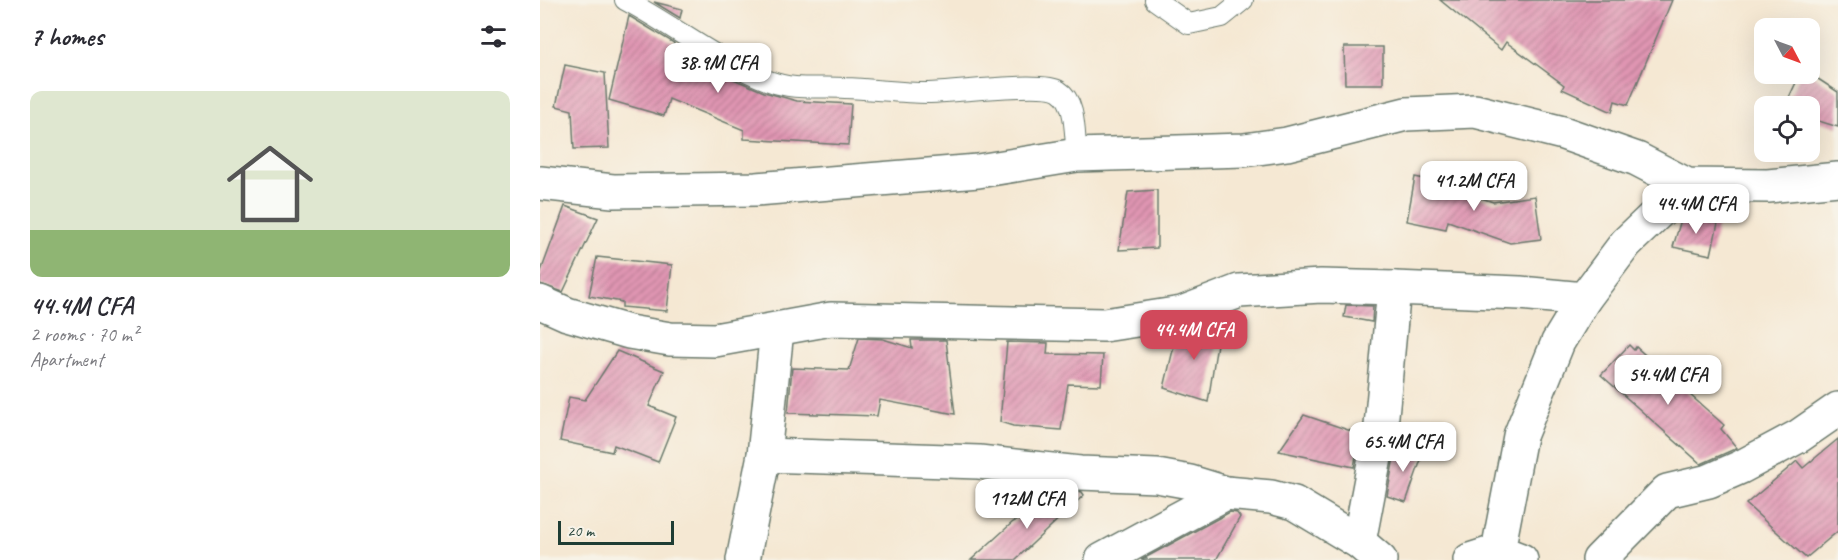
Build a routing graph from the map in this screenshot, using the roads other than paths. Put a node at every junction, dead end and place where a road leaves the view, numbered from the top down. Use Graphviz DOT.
graph roads {
  1 [pos="625,0"];
  2 [pos="1155,0"];
  3 [pos="1243,0"];
  4 [pos="1077,155"];
  5 [pos="1838,179"];
  6 [pos="540,183"];
  7 [pos="1687,185"];
  8 [pos="1394,288"];
  9 [pos="1584,299"];
  10 [pos="540,302"];
  11 [pos="777,330"];
  12 [pos="1838,409"];
  13 [pos="764,455"];
  14 [pos="1226,493"];
  15 [pos="1370,551"];
  16 [pos="1496,557"];
  17 [pos="743,560"];
  18 [pos="1102,560"];
  19 [pos="1599,560"];
  1 -- 4 [label="lane"];
  2 -- 3 [label="lane"];
  4 -- 6 [label="street"];
  4 -- 7 [label="street"];
  5 -- 7 [label="street"];
  7 -- 9 [label="street"];
  8 -- 9 [label="street"];
  8 -- 11 [label="street"];
  8 -- 15 [label="street"];
  9 -- 16 [label="street"];
  10 -- 11 [label="street"];
  11 -- 13 [label="street"];
  12 -- 19 [label="street"];
  13 -- 14 [label="street"];
  13 -- 17 [label="street"];
  14 -- 15 [label="street"];
  14 -- 18 [label="street"];
}
